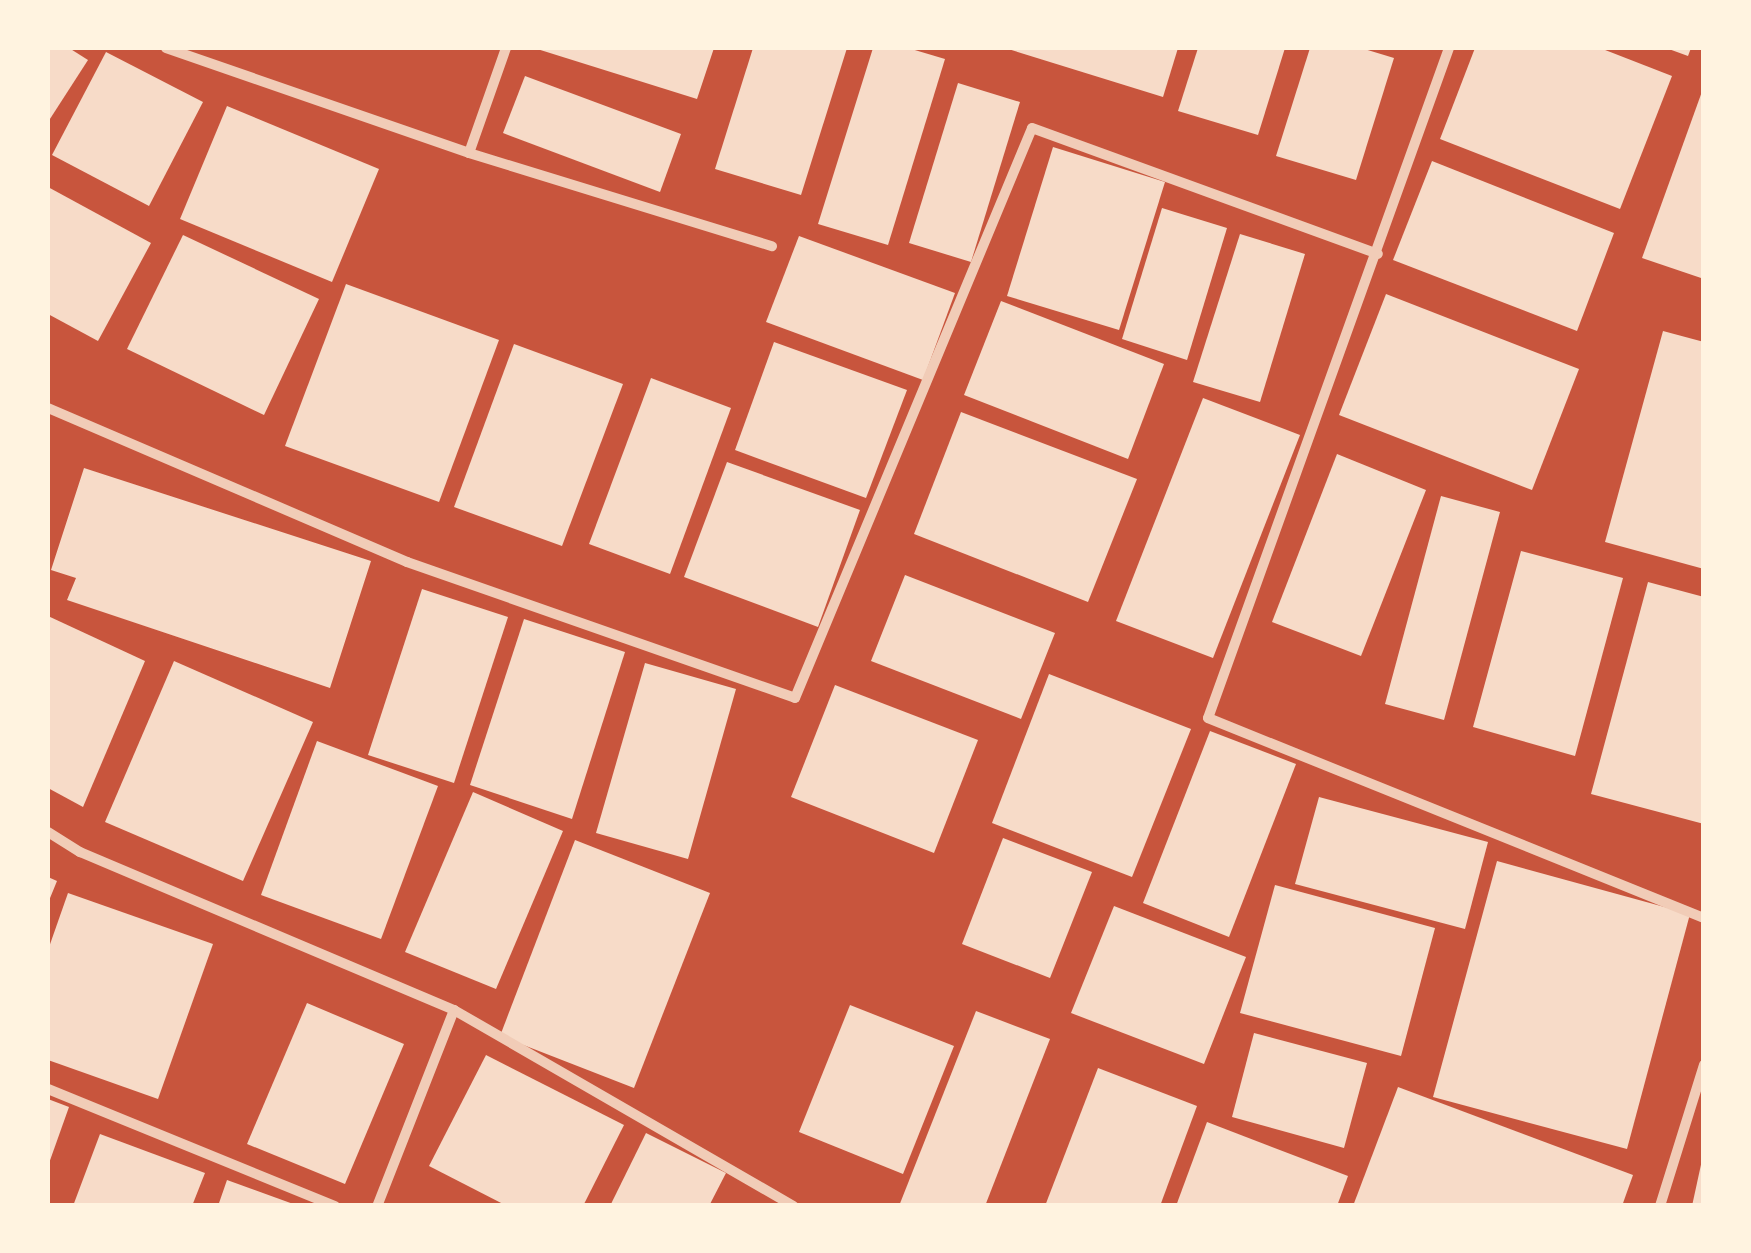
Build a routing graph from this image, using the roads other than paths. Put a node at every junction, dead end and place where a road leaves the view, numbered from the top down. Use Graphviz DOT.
graph roads {
  1 [pos="166,48"];
  2 [pos="506,48"];
  3 [pos="1449,48"];
  4 [pos="470,153"];
  5 [pos="772,246"];
  6 [pos="1378,254"];
  7 [pos="48,408"];
  8 [pos="48,832"];
  9 [pos="1704,918"];
  10 [pos="454,1010"];
  11 [pos="1704,1065"];
  12 [pos="48,1089"];
  13 [pos="334,1206"];
  14 [pos="377,1206"];
  15 [pos="793,1206"];
  16 [pos="1660,1206"];
  1 -- 4 [label="street"];
  2 -- 4 [label="street"];
  3 -- 6 [label="street"];
  4 -- 5 [label="street"];
  6 -- 7 [label="street"];
  6 -- 9 [label="street"];
  8 -- 10 [label="street"];
  10 -- 14 [label="street"];
  10 -- 15 [label="street"];
  11 -- 16 [label="street"];
  12 -- 13 [label="street"];
}
